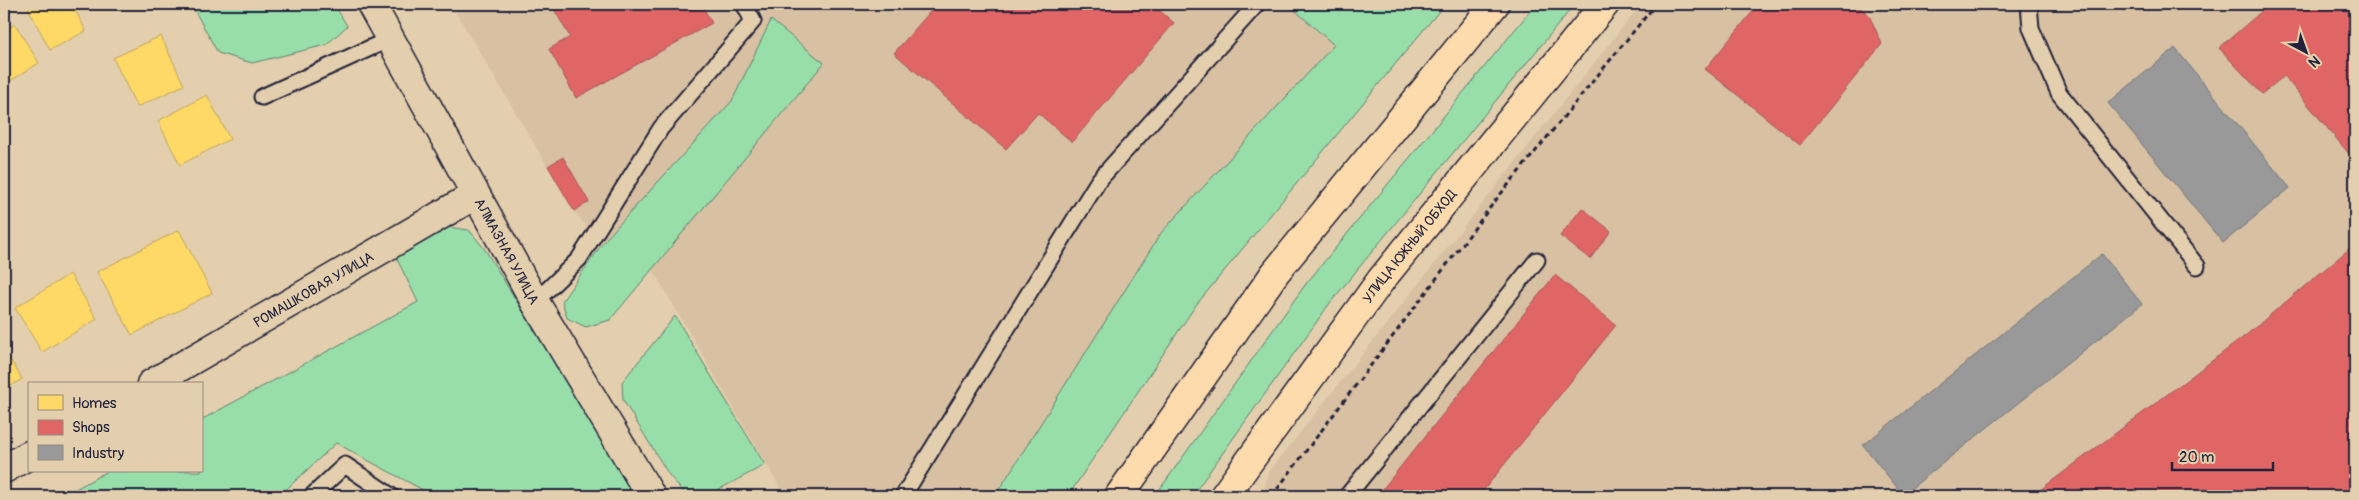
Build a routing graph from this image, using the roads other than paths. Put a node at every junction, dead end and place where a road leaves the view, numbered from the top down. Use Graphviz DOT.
graph roads {
  1 [pos="370,4"];
  2 [pos="744,4"];
  3 [pos="1257,4"];
  4 [pos="1494,4"];
  5 [pos="1606,4"];
  6 [pos="2029,4"];
  7 [pos="390,39"];
  8 [pos="262,98"];
  9 [pos="475,195"];
  10 [pos="1537,260"];
  11 [pos="2197,266"];
  12 [pos="535,302"];
  13 [pos="154,382"];
  14 [pos="28,456"];
  15 [pos="4,469"];
  16 [pos="312,496"];
  17 [pos="391,496"];
  18 [pos="652,496"];
  19 [pos="903,496"];
  20 [pos="1119,496"];
  21 [pos="1224,496"];
  22 [pos="1347,496"];
  1 -- 7 [label="street, АЛМАЗНАЯ УЛИЦА"];
  2 -- 12 [label="lane"];
  3 -- 19 [label="lane"];
  4 -- 20 [label="main road"];
  5 -- 21 [label="main road, УЛИЦА ЮЖНЫЙ ОБХОД"];
  6 -- 11 [label="lane"];
  7 -- 8 [label="lane"];
  7 -- 9 [label="street, АЛМАЗНАЯ УЛИЦА"];
  9 -- 12 [label="street, АЛМАЗНАЯ УЛИЦА"];
  9 -- 13 [label="street, РОМАШКОВАЯ УЛИЦА"];
  10 -- 22 [label="lane"];
  12 -- 18 [label="street, АЛМАЗНАЯ УЛИЦА"];
  14 -- 15 [label="street"];
  16 -- 17 [label="lane"];
}
